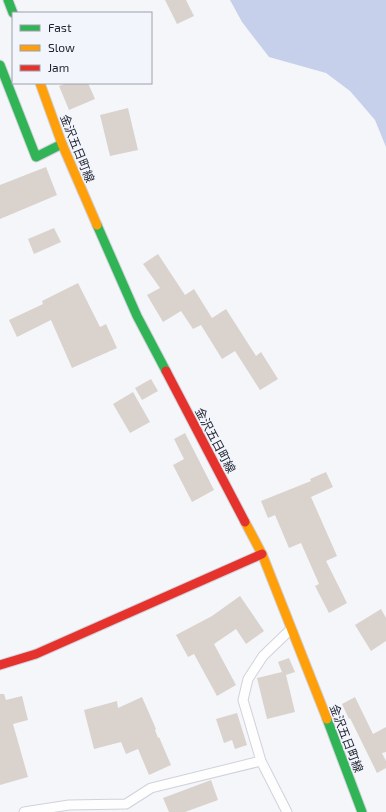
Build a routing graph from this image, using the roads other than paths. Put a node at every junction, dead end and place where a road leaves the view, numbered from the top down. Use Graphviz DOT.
graph roads {
  1 [pos="8,0"];
  2 [pos="13,12"];
  3 [pos="0,65"];
  4 [pos="40,84"];
  5 [pos="62,144"];
  6 [pos="262,554"];
  7 [pos="292,629"];
  8 [pos="0,665"];
  9 [pos="261,761"];
  10 [pos="24,812"];
  11 [pos="286,812"];
  12 [pos="362,812"];
  1 -- 2 [label="main road"];
  3 -- 5 [label="main road"];
  4 -- 5 [label="main road, 金沢五日町線"];
  5 -- 6 [label="main road, 金沢五日町線"];
  6 -- 7 [label="main road, 金沢五日町線"];
  6 -- 8 [label="main road"];
  7 -- 9 [label="lane"];
  7 -- 12 [label="main road, 金沢五日町線"];
  9 -- 10 [label="lane"];
  9 -- 11 [label="lane"];
}
